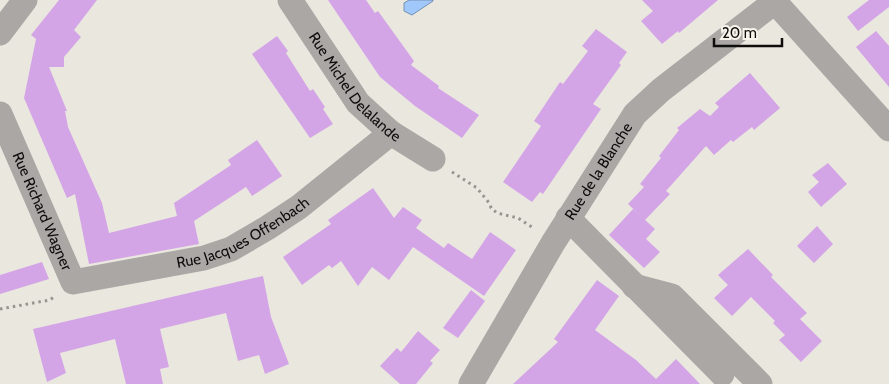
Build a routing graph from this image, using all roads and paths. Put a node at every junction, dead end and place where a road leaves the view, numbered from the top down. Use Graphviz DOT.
graph roads {
  1 [pos="26,0"];
  2 [pos="290,0"];
  3 [pos="776,1"];
  4 [pos="0,33"];
  5 [pos="0,114"];
  6 [pos="889,129"];
  7 [pos="391,133"];
  8 [pos="433,159"];
  9 [pos="568,218"];
  10 [pos="553,243"];
  11 [pos="73,282"];
  12 [pos="634,286"];
  13 [pos="0,309"];
  14 [pos="722,374"];
  15 [pos="471,384"];
  16 [pos="760,384"];
  1 -- 4 [label="street"];
  2 -- 7 [label="street, Rue Michel Delalande"];
  3 -- 6 [label="street, Rue de la Blanche"];
  3 -- 9 [label="street, Rue de la Blanche"];
  5 -- 11 [label="street, Rue Richard Wagner"];
  7 -- 8 [label="street, Rue Michel Delalande"];
  7 -- 11 [label="street, Rue Jacques Offenbach"];
  8 -- 10 [label="path"];
  9 -- 10 [label="street, Rue de la Blanche"];
  9 -- 12 [label="street"];
  10 -- 15 [label="street, Rue de la Blanche"];
  11 -- 13 [label="path"];
  12 -- 14 [label="street"];
  12 -- 16 [label="street"];
}
